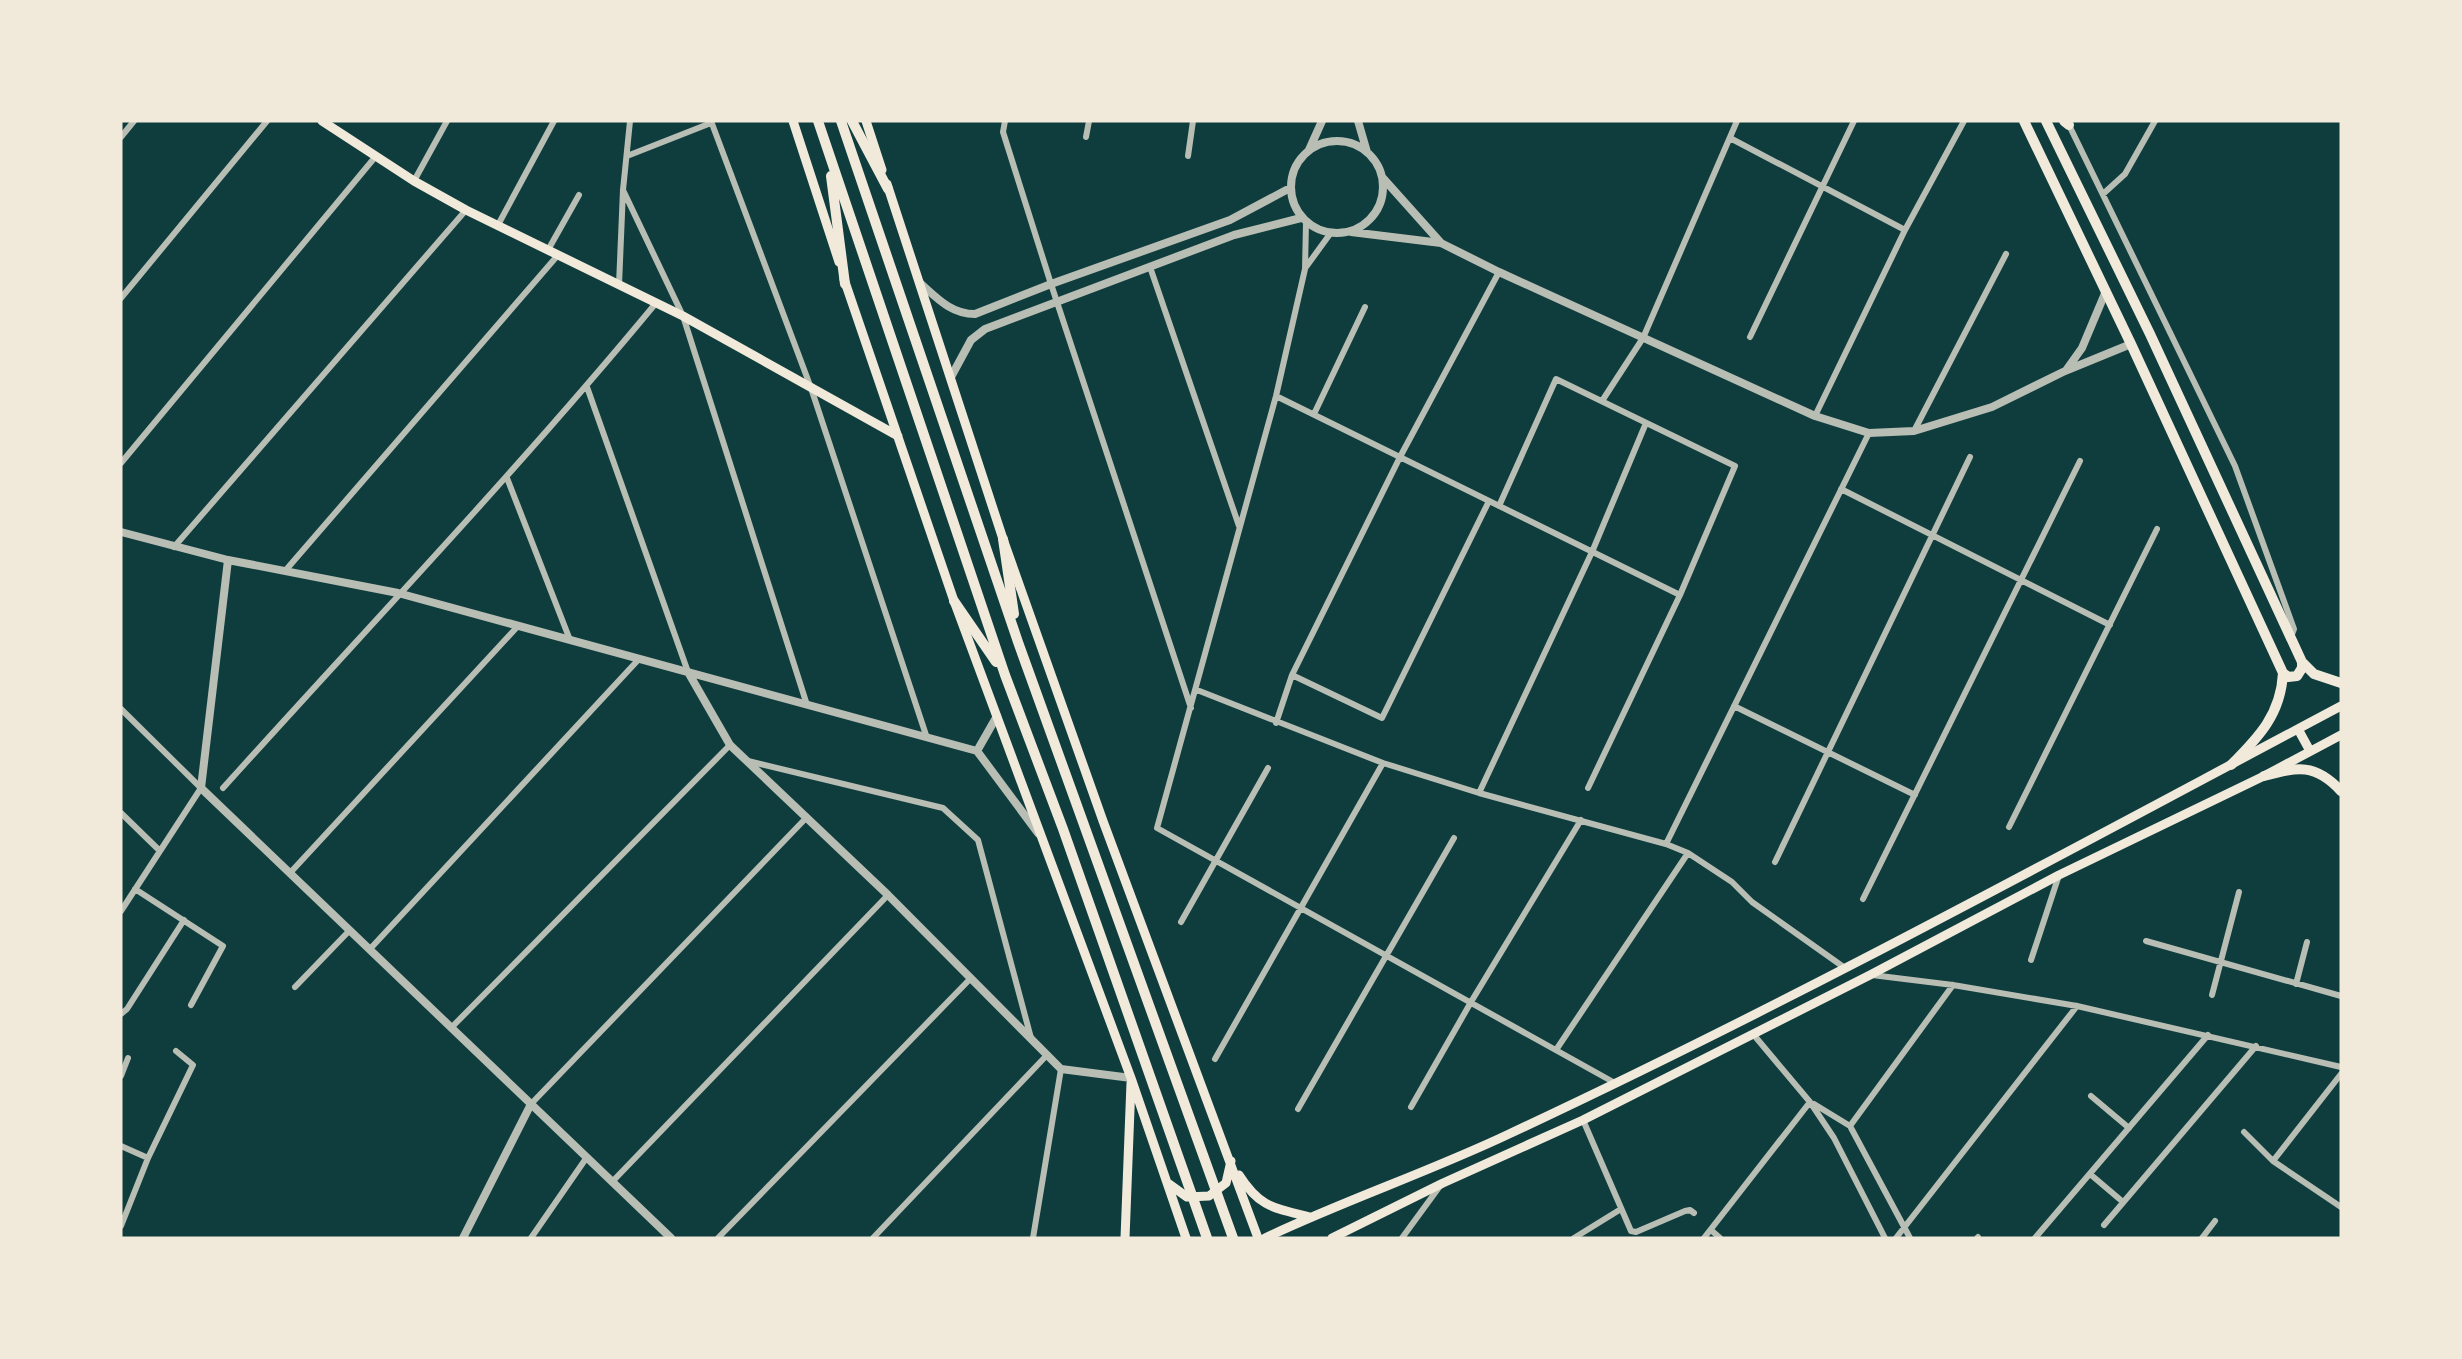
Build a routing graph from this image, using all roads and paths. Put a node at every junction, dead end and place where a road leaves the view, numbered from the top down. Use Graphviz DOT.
graph roads {
  1 [pos="134,121"];
  2 [pos="267,121"];
  3 [pos="322,121"];
  4 [pos="447,121"];
  5 [pos="554,121"];
  6 [pos="630,121"];
  7 [pos="793,121"];
  8 [pos="818,121"];
  9 [pos="841,121"];
  10 [pos="852,121"];
  11 [pos="866,121"];
  12 [pos="1005,121"];
  13 [pos="1089,121"];
  14 [pos="1193,121"];
  15 [pos="1322,121"];
  16 [pos="1358,121"];
  17 [pos="1737,121"];
  18 [pos="1854,121"];
  19 [pos="1964,121"];
  20 [pos="2024,121"];
  21 [pos="2046,121"];
  22 [pos="2155,121"];
  23 [pos="711,122"];
  24 [pos="2067,122"];
  25 [pos="336,125"];
  26 [pos="121,137"];
  27 [pos="1086,137"];
  28 [pos="1730,138"];
  29 [pos="827,149"];
  30 [pos="1309,151"];
  31 [pos="1367,152"];
  32 [pos="376,156"];
  33 [pos="627,156"];
  34 [pos="1188,156"];
  35 [pos="1382,177"];
  36 [pos="414,181"];
  37 [pos="1822,185"];
  38 [pos="1290,188"];
  39 [pos="888,189"];
  40 [pos="623,190"];
  41 [pos="2103,194"];
  42 [pos="579,195"];
  43 [pos="466,210"];
  44 [pos="1303,220"];
  45 [pos="498,225"];
  46 [pos="1905,230"];
  47 [pos="1351,232"];
  48 [pos="1330,234"];
  49 [pos="1441,243"];
  50 [pos="548,250"];
  51 [pos="2006,254"];
  52 [pos="558,255"];
  53 [pos="1150,267"];
  54 [pos="1305,269"];
  55 [pos="1499,272"];
  56 [pos="920,283"];
  57 [pos="845,284"];
  58 [pos="1051,284"];
  59 [pos="619,285"];
  60 [pos="2106,290"];
  61 [pos="121,298"];
  62 [pos="1057,301"];
  63 [pos="656,303"];
  64 [pos="1365,307"];
  65 [pos="683,316"];
  66 [pos="2163,322"];
  67 [pos="2150,334"];
  68 [pos="1750,337"];
  69 [pos="1643,338"];
  70 [pos="2132,344"];
  71 [pos="2065,371"];
  72 [pos="951,377"];
  73 [pos="587,387"];
  74 [pos="811,388"];
  75 [pos="1276,396"];
  76 [pos="1602,401"];
  77 [pos="1314,414"];
  78 [pos="1815,416"];
  79 [pos="1646,423"];
  80 [pos="1914,431"];
  81 [pos="1869,433"];
  82 [pos="898,436"];
  83 [pos="1400,457"];
  84 [pos="1970,457"];
  85 [pos="2080,461"];
  86 [pos="121,463"];
  87 [pos="507,478"];
  88 [pos="1841,489"];
  89 [pos="1489,501"];
  90 [pos="1499,506"];
  91 [pos="1240,528"];
  92 [pos="2157,529"];
  93 [pos="121,532"];
  94 [pos="1932,535"];
  95 [pos="1003,539"];
  96 [pos="174,547"];
  97 [pos="1592,552"];
  98 [pos="228,560"];
  99 [pos="285,571"];
  100 [pos="2021,580"];
  101 [pos="398,593"];
  102 [pos="1680,595"];
  103 [pos="954,601"];
  104 [pos="2109,625"];
  105 [pos="518,626"];
  106 [pos="2291,639"];
  107 [pos="570,640"];
  108 [pos="1017,642"];
  109 [pos="639,659"];
  110 [pos="2302,662"];
  111 [pos="688,673"];
  112 [pos="2283,673"];
  113 [pos="1292,675"];
  114 [pos="1005,676"];
  115 [pos="2341,683"];
  116 [pos="1197,690"];
  117 [pos="807,705"];
  118 [pos="1734,706"];
  119 [pos="2341,707"];
  120 [pos="121,709"];
  121 [pos="1191,710"];
  122 [pos="997,716"];
  123 [pos="1276,723"];
  124 [pos="2298,729"];
  125 [pos="2341,735"];
  126 [pos="927,737"];
  127 [pos="730,745"];
  128 [pos="977,751"];
  129 [pos="2310,751"];
  130 [pos="1828,752"];
  131 [pos="746,760"];
  132 [pos="1383,763"];
  133 [pos="2231,765"];
  134 [pos="1268,768"];
  135 [pos="2264,776"];
  136 [pos="201,788"];
  137 [pos="223,788"];
  138 [pos="1588,788"];
  139 [pos="2341,791"];
  140 [pos="1479,793"];
  141 [pos="1915,795"];
  142 [pos="121,813"];
  143 [pos="807,817"];
  144 [pos="1581,820"];
  145 [pos="2009,827"];
  146 [pos="1042,838"];
  147 [pos="1454,838"];
  148 [pos="1666,844"];
  149 [pos="160,851"];
  150 [pos="1688,853"];
  151 [pos="1217,861"];
  152 [pos="1775,862"];
  153 [pos="290,873"];
  154 [pos="2059,875"];
  155 [pos="135,889"];
  156 [pos="2239,892"];
  157 [pos="888,895"];
  158 [pos="1863,899"];
  159 [pos="1301,908"];
  160 [pos="121,911"];
  161 [pos="184,920"];
  162 [pos="1181,922"];
  163 [pos="349,930"];
  164 [pos="2146,941"];
  165 [pos="2307,942"];
  166 [pos="370,949"];
  167 [pos="1386,956"];
  168 [pos="2031,960"];
  169 [pos="2221,963"];
  170 [pos="1845,968"];
  171 [pos="1870,975"];
  172 [pos="971,978"];
  173 [pos="2296,984"];
  174 [pos="1953,985"];
  175 [pos="295,987"];
  176 [pos="2212,995"];
  177 [pos="2341,996"];
  178 [pos="1471,1002"];
  179 [pos="191,1005"];
  180 [pos="2077,1006"];
  181 [pos="121,1014"];
  182 [pos="451,1028"];
  183 [pos="1753,1034"];
  184 [pos="2208,1035"];
  185 [pos="1031,1038"];
  186 [pos="2256,1046"];
  187 [pos="1556,1050"];
  188 [pos="176,1051"];
  189 [pos="1047,1055"];
  190 [pos="128,1058"];
  191 [pos="1215,1059"];
  192 [pos="2341,1068"];
  193 [pos="1061,1069"];
  194 [pos="2341,1074"];
  195 [pos="121,1076"];
  196 [pos="1131,1078"];
  197 [pos="1615,1083"];
  198 [pos="2091,1096"];
  199 [pos="1810,1102"];
  200 [pos="531,1104"];
  201 [pos="1411,1107"];
  202 [pos="1298,1109"];
  203 [pos="1583,1120"];
  204 [pos="1850,1126"];
  205 [pos="2129,1128"];
  206 [pos="2244,1132"];
  207 [pos="1506,1136"];
  208 [pos="121,1146"];
  209 [pos="1514,1152"];
  210 [pos="587,1157"];
  211 [pos="148,1158"];
  212 [pos="1231,1161"];
  213 [pos="2273,1161"];
  214 [pos="2090,1174"];
  215 [pos="612,1182"];
  216 [pos="1443,1182"];
  217 [pos="1169,1184"];
  218 [pos="2123,1202"];
  219 [pos="2341,1207"];
  220 [pos="1621,1209"];
  221 [pos="1694,1213"];
  222 [pos="1310,1217"];
  223 [pos="2214,1221"];
  224 [pos="2104,1225"];
  225 [pos="121,1226"];
  226 [pos="1904,1227"];
  227 [pos="1710,1230"];
  228 [pos="465,1238"];
  229 [pos="531,1238"];
  230 [pos="671,1238"];
  231 [pos="718,1238"];
  232 [pos="873,1238"];
  233 [pos="1033,1238"];
  234 [pos="1125,1238"];
  235 [pos="1186,1238"];
  236 [pos="1207,1238"];
  237 [pos="1233,1238"];
  238 [pos="1258,1238"];
  239 [pos="1265,1238"];
  240 [pos="1332,1238"];
  241 [pos="1402,1238"];
  242 [pos="1574,1238"];
  243 [pos="1704,1238"];
  244 [pos="1720,1238"];
  245 [pos="1885,1238"];
  246 [pos="1896,1238"];
  247 [pos="1910,1238"];
  248 [pos="2035,1238"];
  249 [pos="2202,1238"];
  1 -- 26 [label="street"];
  2 -- 61 [label="street"];
  3 -- 25 [label="main road"];
  4 -- 36 [label="street"];
  5 -- 45 [label="street"];
  6 -- 33 [label="street"];
  7 -- 57 [label="main road"];
  8 -- 29 [label="main road"];
  9 -- 108 [label="main road"];
  10 -- 39 [label="main road"];
  11 -- 39 [label="main road"];
  12 -- 58 [label="street"];
  13 -- 27 [label="street"];
  14 -- 34 [label="street"];
  15 -- 30 [label="street"];
  16 -- 31 [label="street"];
  17 -- 28 [label="street"];
  18 -- 37 [label="street"];
  19 -- 46 [label="street"];
  20 -- 60 [label="main road"];
  21 -- 67 [label="main road"];
  22 -- 41 [label="street"];
  23 -- 33 [label="street"];
  23 -- 74 [label="street"];
  24 -- 41 [label="street"];
  25 -- 32 [label="main road"];
  28 -- 37 [label="street"];
  28 -- 69 [label="street"];
  29 -- 57 [label="main road"];
  29 -- 114 [label="main road"];
  30 -- 31 [label="street"];
  30 -- 38 [label="street"];
  31 -- 35 [label="street"];
  32 -- 36 [label="main road"];
  32 -- 86 [label="street"];
  33 -- 40 [label="street"];
  35 -- 47 [label="street"];
  35 -- 49 [label="street"];
  36 -- 43 [label="main road"];
  37 -- 46 [label="street"];
  37 -- 68 [label="street"];
  38 -- 44 [label="street"];
  38 -- 58 [label="street"];
  39 -- 56 [label="main road"];
  40 -- 59 [label="street"];
  40 -- 65 [label="street"];
  41 -- 66 [label="street"];
  42 -- 50 [label="street"];
  43 -- 45 [label="main road"];
  43 -- 96 [label="street"];
  44 -- 48 [label="street"];
  44 -- 53 [label="street"];
  44 -- 54 [label="street"];
  45 -- 50 [label="main road"];
  46 -- 78 [label="street"];
  47 -- 48 [label="street"];
  47 -- 49 [label="street"];
  48 -- 54 [label="street"];
  49 -- 55 [label="street"];
  50 -- 52 [label="main road"];
  51 -- 80 [label="street"];
  52 -- 59 [label="main road"];
  52 -- 99 [label="street"];
  53 -- 62 [label="street"];
  53 -- 91 [label="street"];
  54 -- 75 [label="street"];
  55 -- 69 [label="street"];
  55 -- 83 [label="street"];
  56 -- 58 [label="street"];
  56 -- 72 [label="main road"];
  57 -- 82 [label="main road"];
  58 -- 62 [label="street"];
  59 -- 63 [label="main road"];
  60 -- 70 [label="main road"];
  60 -- 71 [label="street"];
  62 -- 72 [label="street"];
  62 -- 121 [label="street"];
  63 -- 65 [label="main road"];
  63 -- 73 [label="street"];
  64 -- 77 [label="street"];
  65 -- 74 [label="main road"];
  65 -- 117 [label="street"];
  66 -- 67 [label="street"];
  66 -- 106 [label="street"];
  67 -- 106 [label="main road"];
  69 -- 76 [label="street"];
  69 -- 78 [label="street"];
  70 -- 71 [label="street"];
  70 -- 112 [label="main road"];
  71 -- 80 [label="street"];
  72 -- 95 [label="main road"];
  73 -- 87 [label="street"];
  73 -- 111 [label="street"];
  74 -- 82 [label="main road"];
  74 -- 126 [label="street"];
  75 -- 77 [label="street"];
  75 -- 91 [label="street"];
  76 -- 79 [label="street"];
  76 -- 90 [label="street"];
  77 -- 83 [label="street"];
  78 -- 81 [label="street"];
  79 -- 97 [label="street"];
  79 -- 102 [label="street"];
  80 -- 81 [label="street"];
  81 -- 88 [label="street"];
  82 -- 103 [label="main road"];
  83 -- 89 [label="street"];
  83 -- 113 [label="street"];
  84 -- 94 [label="street"];
  85 -- 100 [label="street"];
  87 -- 101 [label="street"];
  87 -- 107 [label="street"];
  88 -- 94 [label="street"];
  88 -- 118 [label="street"];
  89 -- 90 [label="street"];
  89 -- 113 [label="street"];
  90 -- 97 [label="street"];
  91 -- 116 [label="street"];
  92 -- 104 [label="street"];
  93 -- 96 [label="street"];
  94 -- 100 [label="street"];
  94 -- 130 [label="street"];
  95 -- 108 [label="main road"];
  95 -- 212 [label="main road"];
  96 -- 98 [label="street"];
  97 -- 102 [label="street"];
  97 -- 140 [label="street"];
  98 -- 99 [label="street"];
  98 -- 136 [label="street"];
  99 -- 101 [label="street"];
  100 -- 104 [label="street"];
  100 -- 141 [label="street"];
  101 -- 105 [label="street"];
  101 -- 137 [label="street"];
  102 -- 138 [label="street"];
  103 -- 114 [label="main road"];
  103 -- 122 [label="main road"];
  104 -- 145 [label="street"];
  105 -- 107 [label="street"];
  105 -- 153 [label="street"];
  106 -- 110 [label="main road"];
  107 -- 109 [label="street"];
  108 -- 237 [label="main road"];
  109 -- 111 [label="street"];
  109 -- 166 [label="street"];
  110 -- 112 [label="main road"];
  110 -- 115 [label="main road"];
  111 -- 117 [label="street"];
  111 -- 127 [label="street"];
  112 -- 133 [label="main road"];
  113 -- 123 [label="street"];
  114 -- 236 [label="main road"];
  116 -- 121 [label="street"];
  116 -- 123 [label="street"];
  117 -- 126 [label="street"];
  118 -- 130 [label="street"];
  118 -- 148 [label="street"];
  119 -- 124 [label="main road"];
  120 -- 136 [label="street"];
  121 -- 151 [label="street"];
  122 -- 128 [label="street"];
  122 -- 146 [label="main road"];
  123 -- 132 [label="street"];
  124 -- 129 [label="main road"];
  124 -- 133 [label="main road"];
  125 -- 129 [label="main road"];
  126 -- 128 [label="street"];
  127 -- 131 [label="street"];
  127 -- 182 [label="street"];
  128 -- 146 [label="street"];
  129 -- 135 [label="main road"];
  130 -- 141 [label="street"];
  130 -- 152 [label="street"];
  131 -- 143 [label="street"];
  131 -- 185 [label="street"];
  132 -- 140 [label="street"];
  132 -- 159 [label="street"];
  133 -- 170 [label="main road"];
  134 -- 151 [label="street"];
  135 -- 139 [label="main road"];
  135 -- 154 [label="main road"];
  136 -- 149 [label="street"];
  136 -- 153 [label="street"];
  140 -- 144 [label="street"];
  141 -- 158 [label="street"];
  142 -- 149 [label="street"];
  143 -- 157 [label="street"];
  143 -- 200 [label="street"];
  144 -- 148 [label="street"];
  144 -- 178 [label="street"];
  146 -- 196 [label="main road"];
  147 -- 167 [label="street"];
  148 -- 150 [label="street"];
  149 -- 155 [label="street"];
  150 -- 170 [label="street"];
  150 -- 187 [label="street"];
  151 -- 159 [label="street"];
  151 -- 162 [label="street"];
  153 -- 163 [label="street"];
  154 -- 168 [label="street"];
  154 -- 171 [label="main road"];
  155 -- 160 [label="street"];
  155 -- 161 [label="street"];
  156 -- 169 [label="street"];
  157 -- 172 [label="street"];
  157 -- 215 [label="street"];
  159 -- 167 [label="street"];
  159 -- 191 [label="street"];
  161 -- 179 [label="street"];
  161 -- 181 [label="street"];
  163 -- 166 [label="street"];
  163 -- 175 [label="street"];
  164 -- 169 [label="street"];
  165 -- 173 [label="street"];
  166 -- 182 [label="street"];
  167 -- 178 [label="street"];
  167 -- 202 [label="street"];
  169 -- 173 [label="street"];
  169 -- 176 [label="street"];
  170 -- 197 [label="main road"];
  171 -- 174 [label="street"];
  171 -- 183 [label="main road"];
  172 -- 185 [label="street"];
  172 -- 231 [label="street"];
  173 -- 177 [label="street"];
  174 -- 180 [label="street"];
  174 -- 204 [label="street"];
  178 -- 187 [label="street"];
  178 -- 201 [label="street"];
  180 -- 184 [label="street"];
  180 -- 226 [label="street"];
  182 -- 200 [label="street"];
  183 -- 199 [label="street"];
  183 -- 203 [label="main road"];
  184 -- 186 [label="street"];
  184 -- 205 [label="street"];
  185 -- 189 [label="street"];
  186 -- 192 [label="street"];
  186 -- 218 [label="street"];
  187 -- 197 [label="street"];
  188 -- 211 [label="street"];
  189 -- 193 [label="street"];
  189 -- 232 [label="street"];
  190 -- 195 [label="street"];
  193 -- 196 [label="street"];
  193 -- 233 [label="street"];
  194 -- 213 [label="street"];
  196 -- 217 [label="main road"];
  196 -- 234 [label="main road"];
  197 -- 207 [label="main road"];
  198 -- 205 [label="street"];
  199 -- 204 [label="street"];
  199 -- 227 [label="street"];
  199 -- 245 [label="street"];
  200 -- 210 [label="street"];
  200 -- 228 [label="street"];
  203 -- 209 [label="main road"];
  203 -- 220 [label="street"];
  204 -- 226 [label="street"];
  205 -- 214 [label="street"];
  206 -- 213 [label="street"];
  207 -- 209 [label="main road"];
  207 -- 222 [label="main road"];
  208 -- 211 [label="street"];
  209 -- 216 [label="main road"];
  210 -- 215 [label="street"];
  210 -- 229 [label="street"];
  211 -- 225 [label="street"];
  212 -- 217 [label="main road"];
  212 -- 222 [label="main road"];
  212 -- 238 [label="main road"];
  213 -- 219 [label="street"];
  214 -- 218 [label="street"];
  214 -- 248 [label="street"];
  215 -- 230 [label="street"];
  216 -- 240 [label="main road"];
  216 -- 241 [label="street"];
  217 -- 235 [label="main road"];
  218 -- 224 [label="street"];
  220 -- 221 [label="street"];
  220 -- 242 [label="street"];
  222 -- 239 [label="main road"];
  223 -- 249 [label="street"];
  226 -- 246 [label="street"];
  226 -- 247 [label="street"];
  227 -- 243 [label="street"];
  227 -- 244 [label="street"];
}
